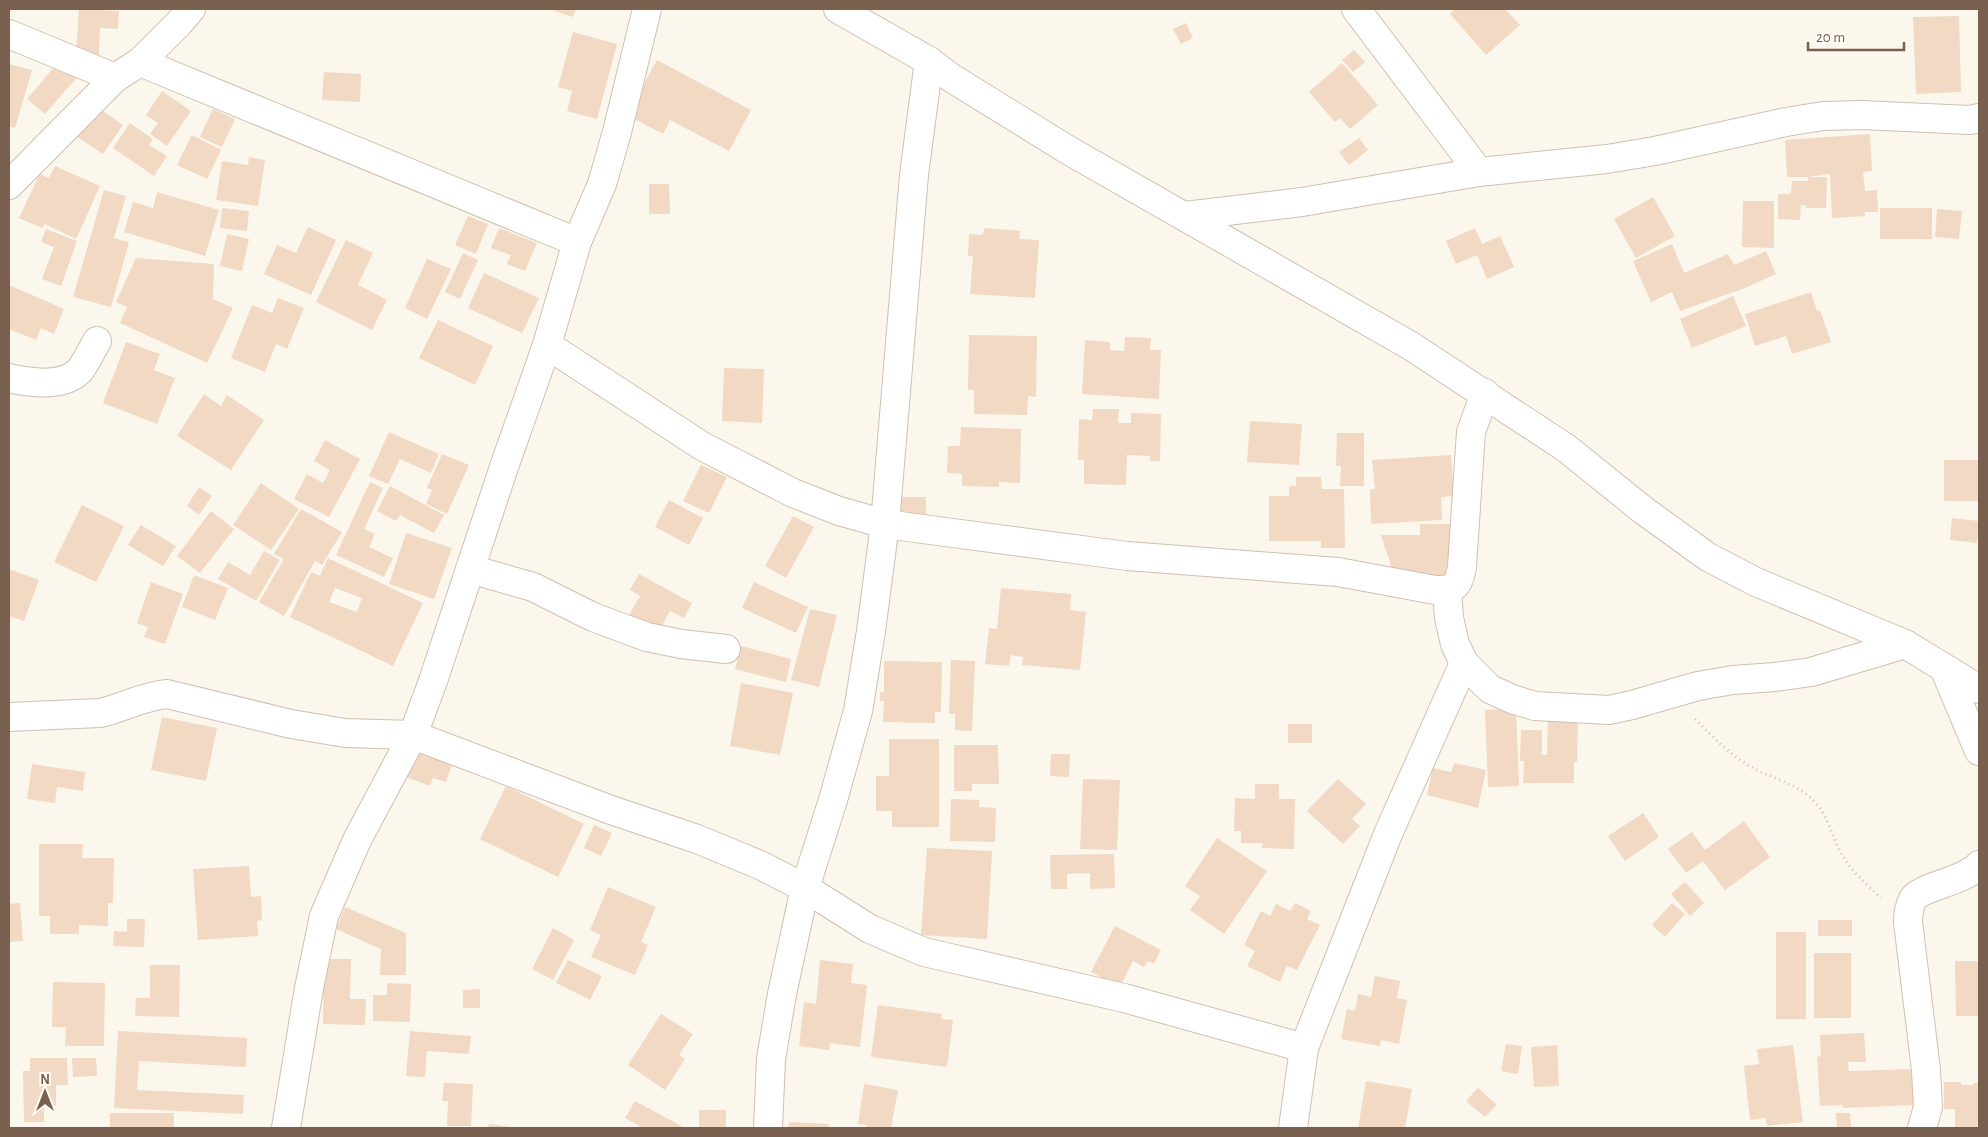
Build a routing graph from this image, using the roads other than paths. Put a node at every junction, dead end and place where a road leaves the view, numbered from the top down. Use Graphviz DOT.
graph roads {
  1 [pos="192,9"];
  2 [pos="647,9"];
  3 [pos="838,9"];
  4 [pos="1356,9"];
  5 [pos="9,34"];
  6 [pos="929,61"];
  7 [pos="140,62"];
  8 [pos="116,78"];
  9 [pos="1979,118"];
  10 [pos="1479,172"];
  11 [pos="9,184"];
  12 [pos="1184,216"];
  13 [pos="577,242"];
  14 [pos="97,341"];
  15 [pos="547,345"];
  16 [pos="9,378"];
  17 [pos="1485,393"];
  18 [pos="885,524"];
  19 [pos="470,569"];
  20 [pos="1447,590"];
  21 [pos="1905,644"];
  22 [pos="726,648"];
  23 [pos="1464,664"];
  24 [pos="1944,668"];
  25 [pos="1979,689"];
  26 [pos="9,717"];
  27 [pos="413,734"];
  28 [pos="1979,751"];
  29 [pos="1979,865"];
  30 [pos="805,888"];
  31 [pos="1304,1048"];
  32 [pos="286,1128"];
  33 [pos="768,1128"];
  34 [pos="1293,1128"];
  35 [pos="1922,1128"];
  1 -- 7 [label="street"];
  2 -- 13 [label="street"];
  3 -- 6 [label="street"];
  4 -- 10 [label="street"];
  5 -- 8 [label="street"];
  6 -- 12 [label="street"];
  6 -- 18 [label="street"];
  7 -- 8 [label="street"];
  7 -- 13 [label="street"];
  8 -- 11 [label="street"];
  9 -- 10 [label="street"];
  10 -- 12 [label="street"];
  12 -- 17 [label="street"];
  13 -- 15 [label="street"];
  14 -- 16 [label="street"];
  15 -- 18 [label="street"];
  15 -- 19 [label="street"];
  17 -- 20 [label="street"];
  17 -- 21 [label="street"];
  18 -- 20 [label="street"];
  18 -- 30 [label="street"];
  19 -- 22 [label="street"];
  19 -- 27 [label="street"];
  20 -- 23 [label="street"];
  21 -- 23 [label="street"];
  21 -- 24 [label="street"];
  23 -- 31 [label="street"];
  24 -- 25 [label="street"];
  24 -- 28 [label="street"];
  26 -- 27 [label="street"];
  27 -- 30 [label="street"];
  27 -- 32 [label="street"];
  29 -- 35 [label="street"];
  30 -- 31 [label="street"];
  30 -- 33 [label="street"];
  31 -- 34 [label="street"];
}
